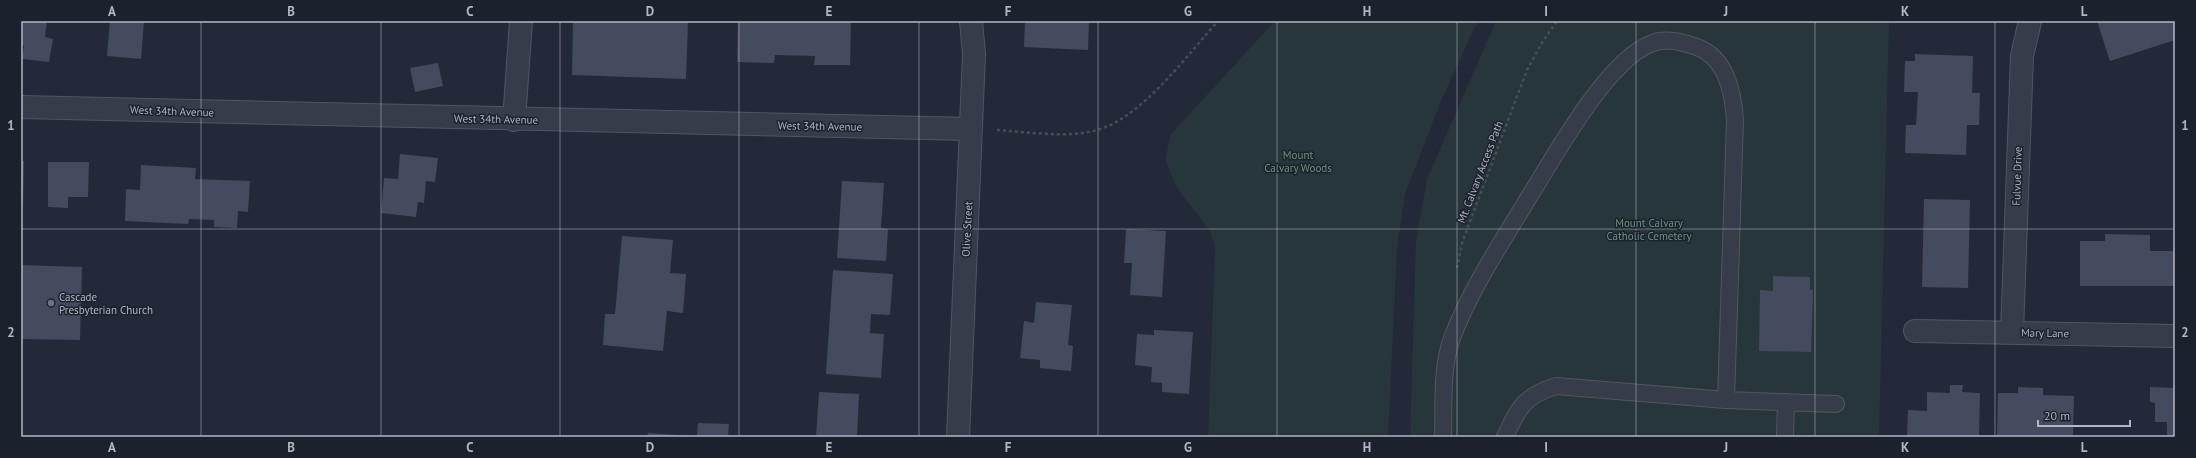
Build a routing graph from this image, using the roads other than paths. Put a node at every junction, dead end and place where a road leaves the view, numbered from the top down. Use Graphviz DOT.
graph roads {
  1 [pos="521,21"];
  2 [pos="971,21"];
  3 [pos="2030,21"];
  4 [pos="21,107"];
  5 [pos="514,120"];
  6 [pos="971,129"];
  7 [pos="1915,331"];
  8 [pos="2012,332"];
  9 [pos="2175,336"];
  10 [pos="1726,400"];
  11 [pos="1786,402"];
  12 [pos="1836,404"];
  13 [pos="958,437"];
  14 [pos="1443,437"];
  15 [pos="1505,437"];
  16 [pos="1785,437"];
  1 -- 5 [label="street"];
  2 -- 6 [label="street, Olive Street"];
  3 -- 8 [label="street, Fulvue Drive"];
  4 -- 5 [label="street, West 34th Avenue"];
  5 -- 6 [label="street, West 34th Avenue"];
  6 -- 13 [label="street, Olive Street"];
  7 -- 8 [label="street, Mary Lane"];
  8 -- 9 [label="street, Mary Lane"];
  10 -- 11 [label="lane"];
  10 -- 14 [label="lane"];
  10 -- 15 [label="lane"];
  11 -- 12 [label="lane"];
  11 -- 16 [label="lane"];
}
